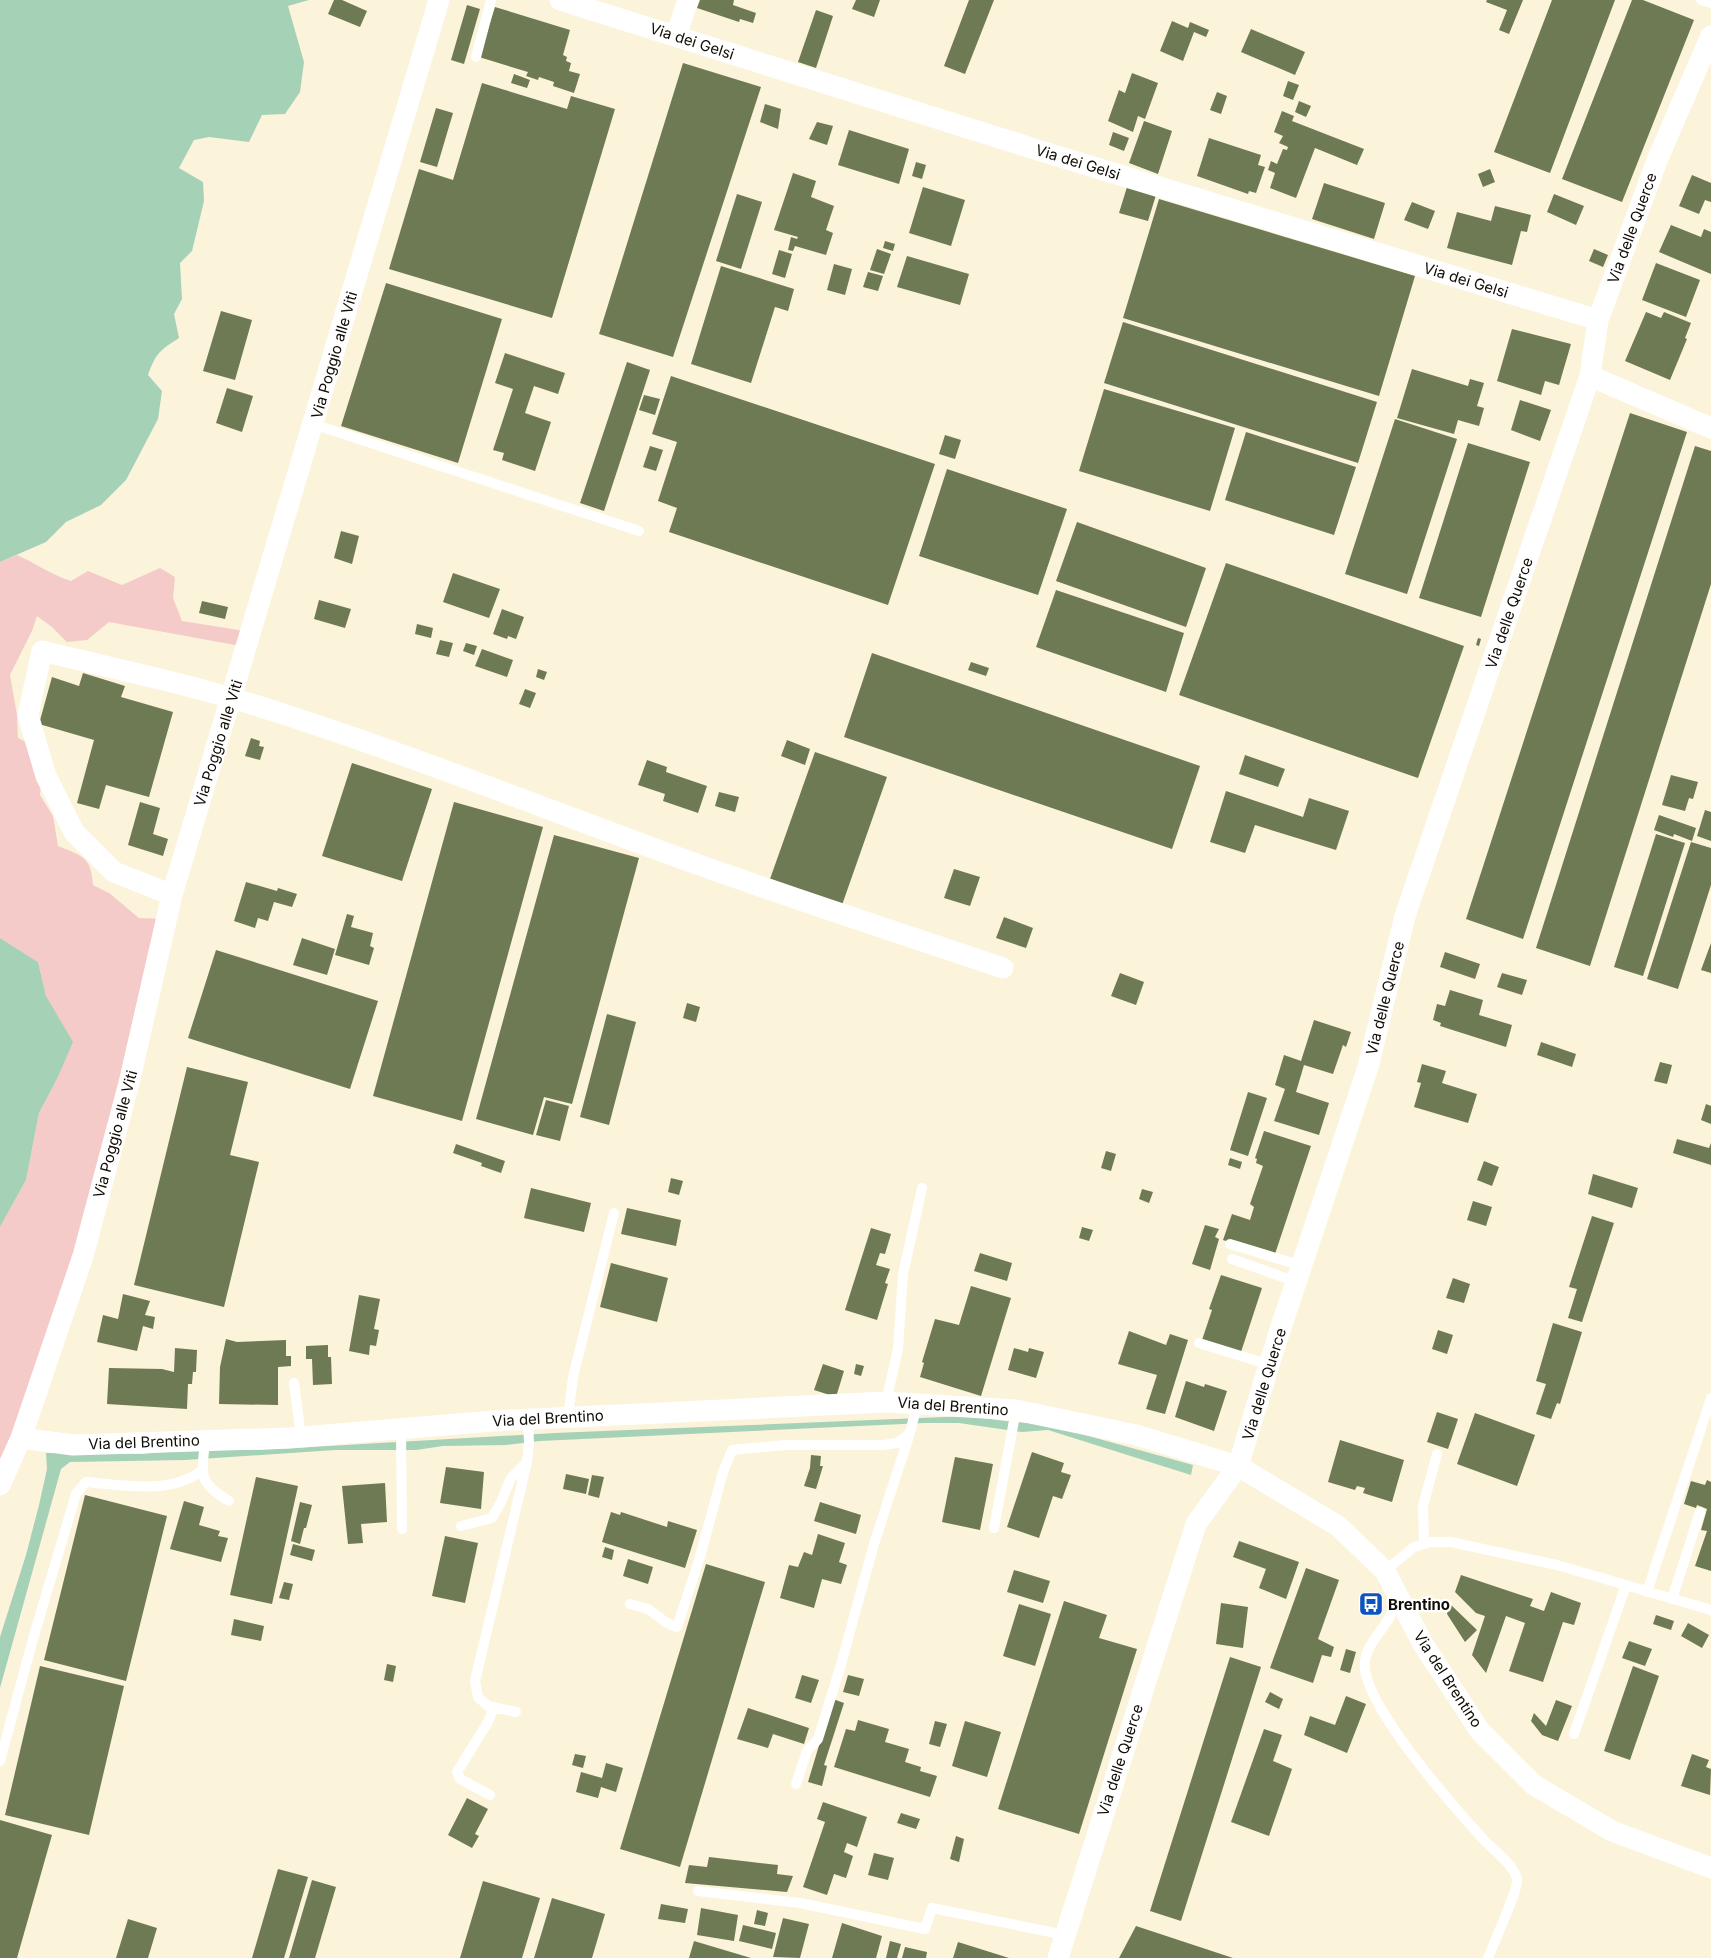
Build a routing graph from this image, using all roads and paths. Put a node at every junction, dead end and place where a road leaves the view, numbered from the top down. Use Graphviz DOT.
graph roads {
  1 [pos="439,0"];
  2 [pos="491,0"];
  3 [pos="560,0"];
  4 [pos="688,0"];
  5 [pos="1701,0"];
  6 [pos="1711,3"];
  7 [pos="676,36"];
  8 [pos="1711,36"];
  9 [pos="476,57"];
  10 [pos="1598,320"];
  11 [pos="1590,376"];
  12 [pos="313,424"];
  13 [pos="1711,428"];
  14 [pos="639,531"];
  15 [pos="231,698"];
  16 [pos="172,895"];
  17 [pos="1003,968"];
  18 [pos="922,1188"];
  19 [pos="614,1213"];
  20 [pos="1230,1244"];
  21 [pos="1232,1259"];
  22 [pos="1299,1274"];
  23 [pos="1199,1343"];
  24 [pos="1270,1365"];
  25 [pos="294,1383"];
  26 [pos="1711,1398"];
  27 [pos="886,1402"];
  28 [pos="917,1404"];
  29 [pos="1016,1410"];
  30 [pos="568,1417"];
  31 [pos="528,1419"];
  32 [pos="402,1429"];
  33 [pos="910,1433"];
  34 [pos="301,1437"];
  35 [pos="22,1438"];
  36 [pos="205,1441"];
  37 [pos="1437,1454"];
  38 [pos="528,1462"];
  39 [pos="1238,1466"];
  40 [pos="202,1470"];
  41 [pos="0,1485"];
  42 [pos="229,1501"];
  43 [pos="1700,1512"];
  44 [pos="461,1526"];
  45 [pos="994,1528"];
  46 [pos="402,1529"];
  47 [pos="1424,1544"];
  48 [pos="1385,1571"];
  49 [pos="1626,1585"];
  50 [pos="1647,1592"];
  51 [pos="1399,1598"];
  52 [pos="1672,1599"];
  53 [pos="630,1604"];
  54 [pos="1711,1610"];
  55 [pos="494,1708"];
  56 [pos="516,1712"];
  57 [pos="1574,1734"];
  58 [pos="0,1761"];
  59 [pos="796,1784"];
  60 [pos="490,1795"];
  61 [pos="1711,1868"];
  62 [pos="698,1891"];
  63 [pos="1065,1935"];
  64 [pos="1058,1958"];
  65 [pos="1488,1958"];
  1 -- 12 [label="street, Via Poggio alle Viti"];
  2 -- 9 [label="lane"];
  3 -- 7 [label="street, Via dei Gelsi"];
  4 -- 7 [label="street"];
  5 -- 6 [label="lane"];
  7 -- 10 [label="street, Via dei Gelsi"];
  8 -- 10 [label="street, Via delle Querce"];
  10 -- 11 [label="street, Via delle Querce"];
  11 -- 13 [label="street"];
  11 -- 22 [label="street, Via delle Querce"];
  12 -- 14 [label="lane"];
  12 -- 15 [label="street, Via Poggio alle Viti"];
  15 -- 16 [label="street, Via Poggio alle Viti"];
  15 -- 16 [label="street"];
  15 -- 17 [label="street"];
  16 -- 35 [label="street, Via Poggio alle Viti"];
  18 -- 27 [label="lane"];
  19 -- 30 [label="lane"];
  20 -- 22 [label="lane"];
  21 -- 22 [label="lane"];
  22 -- 24 [label="street, Via delle Querce"];
  23 -- 24 [label="lane"];
  24 -- 39 [label="street, Via delle Querce"];
  25 -- 34 [label="lane"];
  26 -- 50 [label="lane"];
  27 -- 28 [label="street, Via del Brentino"];
  27 -- 30 [label="street, Via del Brentino"];
  28 -- 29 [label="street, Via del Brentino"];
  28 -- 33 [label="lane"];
  29 -- 39 [label="street, Via del Brentino"];
  29 -- 45 [label="lane"];
  30 -- 31 [label="street, Via del Brentino"];
  31 -- 32 [label="street, Via del Brentino"];
  31 -- 38 [label="lane"];
  32 -- 34 [label="street, Via del Brentino"];
  32 -- 46 [label="lane"];
  33 -- 53 [label="lane"];
  33 -- 59 [label="lane"];
  34 -- 36 [label="street, Via del Brentino"];
  35 -- 36 [label="street, Via del Brentino"];
  35 -- 41 [label="street, Via Poggio alle Viti"];
  36 -- 40 [label="lane"];
  37 -- 47 [label="lane"];
  38 -- 44 [label="lane"];
  38 -- 55 [label="lane"];
  39 -- 48 [label="street, Via del Brentino"];
  39 -- 63 [label="street, Via delle Querce"];
  40 -- 42 [label="lane"];
  40 -- 58 [label="lane"];
  43 -- 52 [label="lane"];
  47 -- 48 [label="lane"];
  47 -- 49 [label="lane"];
  48 -- 51 [label="street, Via del Brentino"];
  49 -- 50 [label="lane"];
  49 -- 57 [label="lane"];
  50 -- 52 [label="lane"];
  51 -- 61 [label="street, Via del Brentino"];
  51 -- 65 [label="lane"];
  52 -- 54 [label="lane"];
  55 -- 56 [label="lane"];
  55 -- 60 [label="lane"];
  62 -- 63 [label="lane"];
  63 -- 64 [label="street, Via delle Querce"];
}
